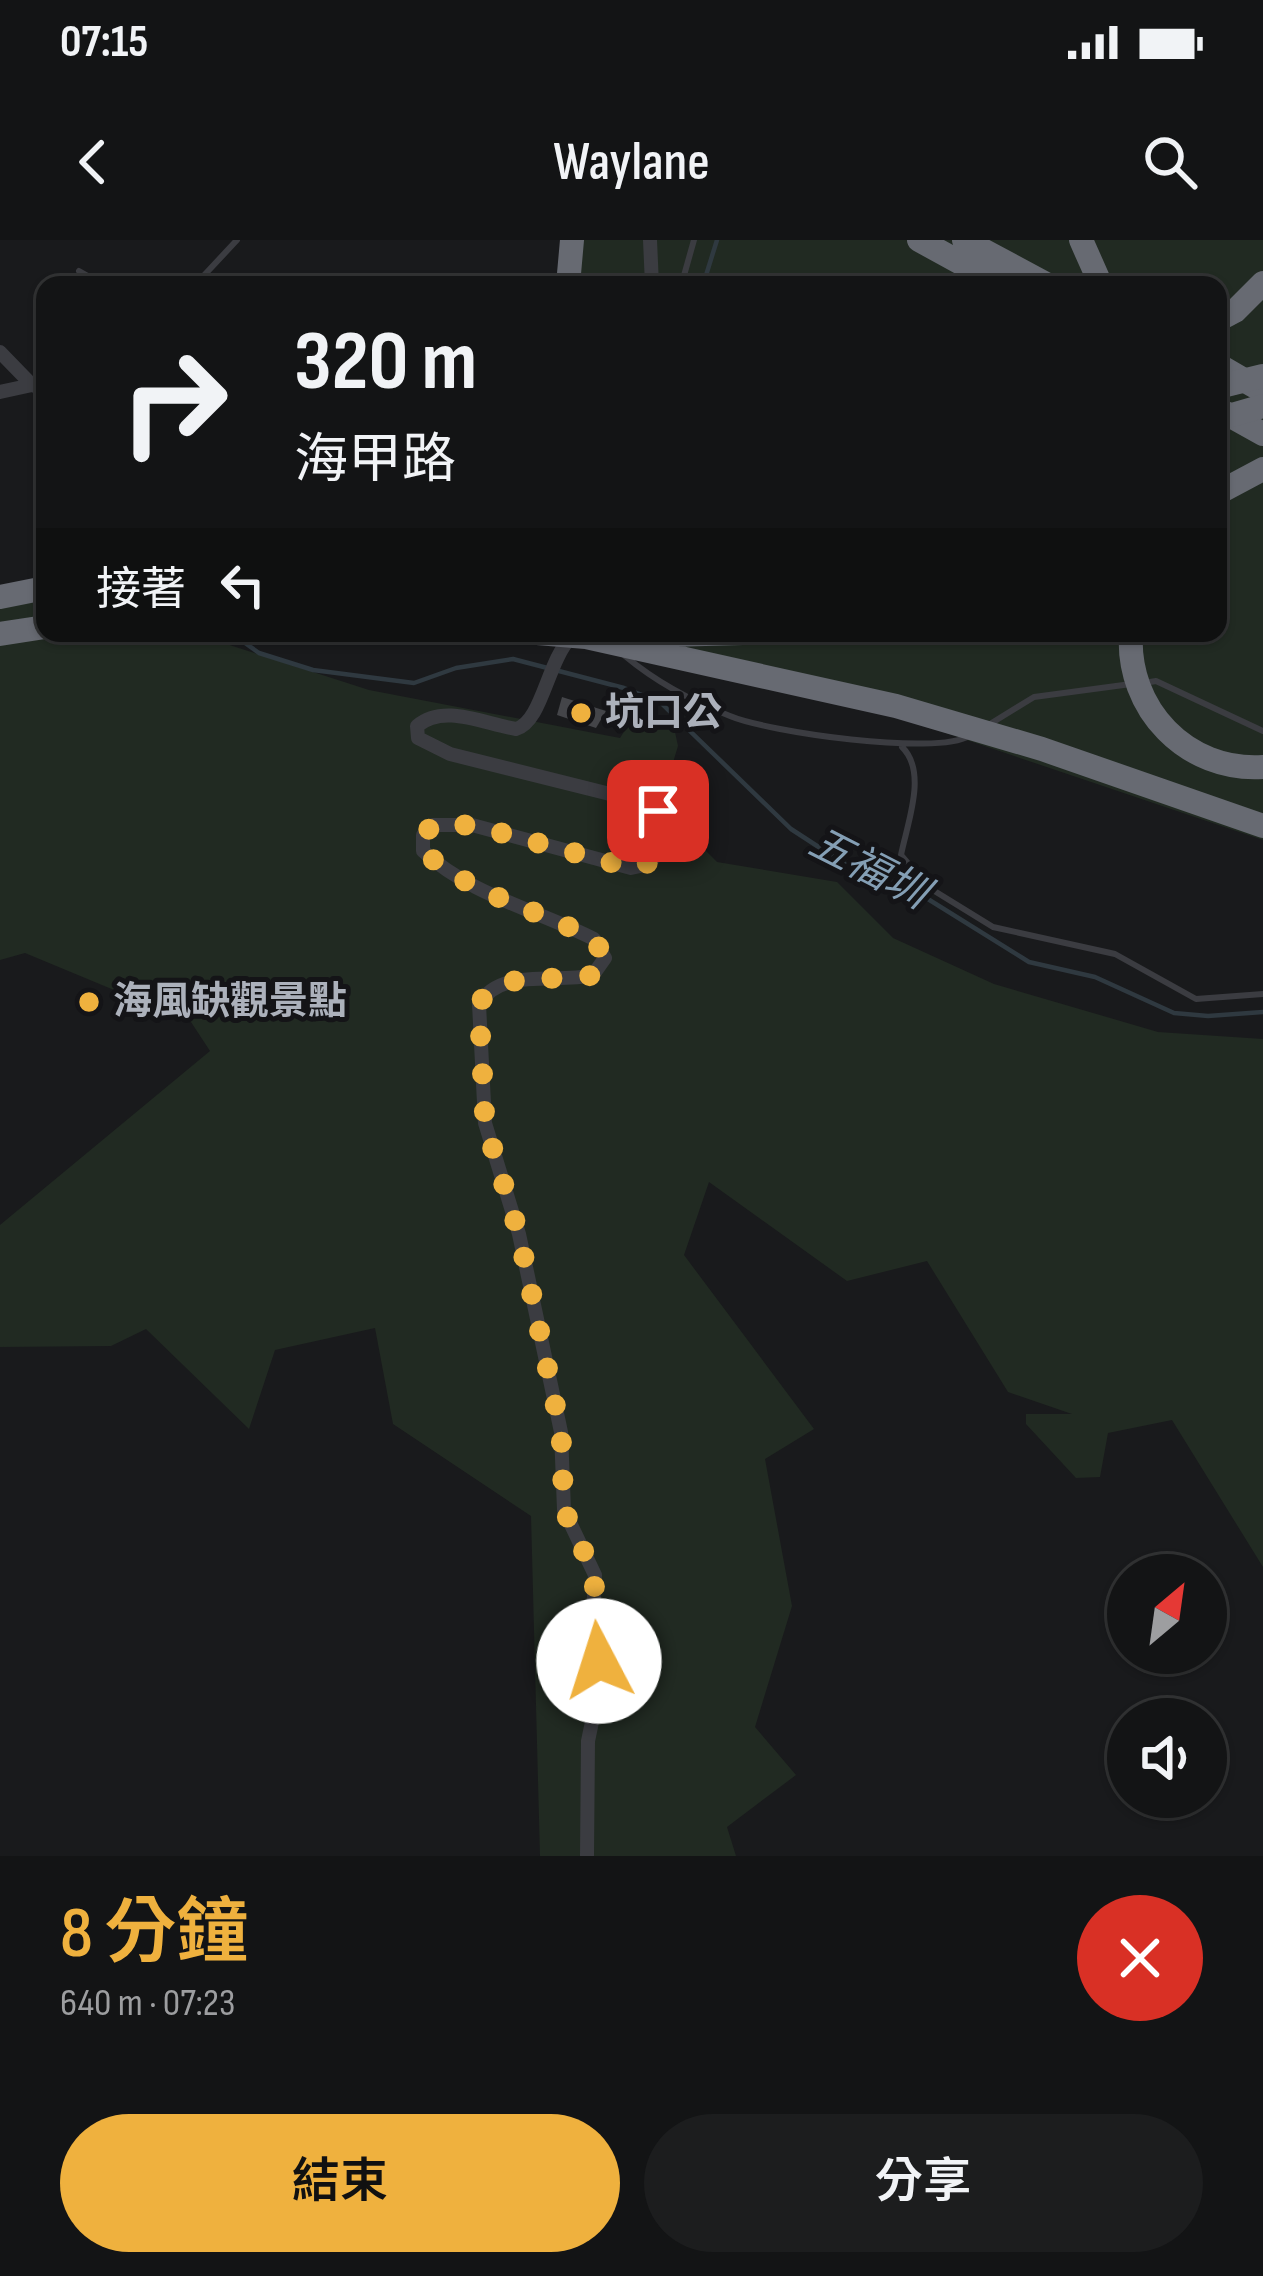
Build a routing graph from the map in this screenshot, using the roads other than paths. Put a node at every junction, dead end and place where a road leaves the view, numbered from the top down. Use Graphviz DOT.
graph roads {
  1 [pos="237,240"];
  2 [pos="572,240"];
  3 [pos="650,240"];
  4 [pos="694,240"];
  5 [pos="919,240"];
  6 [pos="964,240"];
  7 [pos="1081,240"];
  8 [pos="79,271"];
  9 [pos="88,276"];
  10 [pos="203,276"];
  11 [pos="569,276"];
  12 [pos="652,276"];
  13 [pos="684,276"];
  14 [pos="985,276"];
  15 [pos="1031,276"];
  16 [pos="1097,276"];
  17 [pos="1263,283"];
  18 [pos="1227,315"];
  19 [pos="0,352"];
  20 [pos="1227,370"];
  21 [pos="1263,376"];
  22 [pos="1227,382"];
  23 [pos="36,385"];
  24 [pos="36,387"];
  25 [pos="0,392"];
  26 [pos="1263,392"];
  27 [pos="1227,393"];
  28 [pos="1227,413"];
  29 [pos="1227,420"];
  30 [pos="1261,427"];
  31 [pos="1263,467"];
  32 [pos="1227,478"];
  33 [pos="1227,488"];
  34 [pos="36,592"];
  35 [pos="0,598"];
  36 [pos="36,630"];
  37 [pos="0,634"];
  38 [pos="572,642"];
  39 [pos="600,642"];
  40 [pos="621,642"];
  41 [pos="1131,642"];
  42 [pos="1263,731"];
  43 [pos="899,745"];
  44 [pos="1263,767"];
  45 [pos="1263,826"];
  46 [pos="1263,994"];
  47 [pos="587,1856"];
  1 -- 10 [label="lane"];
  2 -- 11 [label="highway"];
  3 -- 12 [label="street"];
  4 -- 13 [label="lane"];
  5 -- 14 [label="highway"];
  6 -- 15 [label="highway"];
  7 -- 16 [label="highway"];
  8 -- 9 [label="lane"];
  17 -- 18 [label="highway"];
  19 -- 23 [label="street"];
  20 -- 26 [label="highway"];
  21 -- 22 [label="highway, bridge"];
  24 -- 25 [label="street"];
  27 -- 30 [label="highway, bridge"];
  28 -- 30 [label="highway, bridge"];
  29 -- 30 [label="highway, bridge"];
  31 -- 32 [label="highway"];
  31 -- 33 [label="highway"];
  34 -- 35 [label="highway"];
  36 -- 37 [label="highway"];
  38 -- 47 [label="street"];
  39 -- 43 [label="lane"];
  40 -- 45 [label="highway, bridge"];
  41 -- 44 [label="highway, bridge"];
  42 -- 43 [label="lane"];
  43 -- 46 [label="lane"];
}
